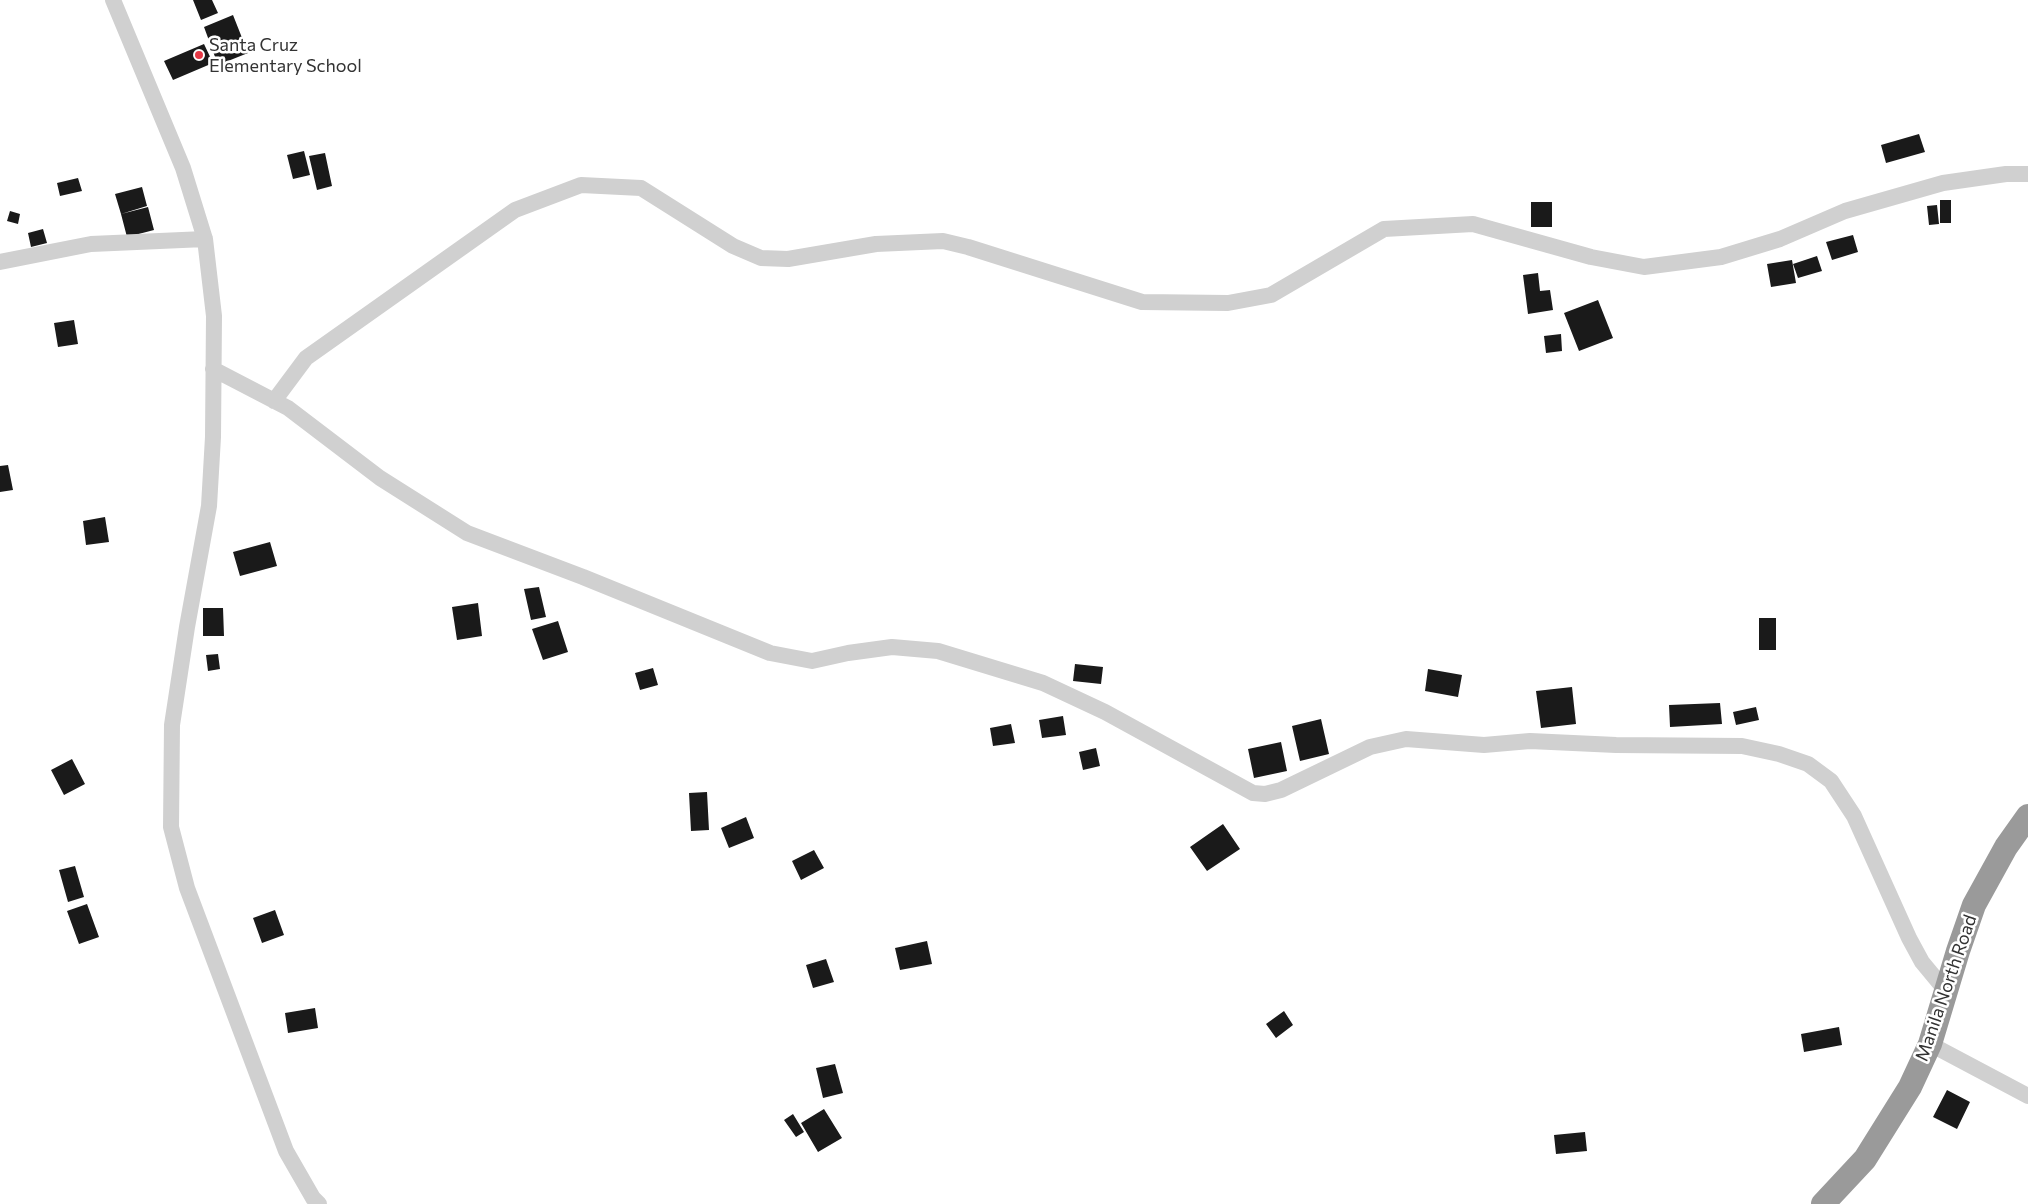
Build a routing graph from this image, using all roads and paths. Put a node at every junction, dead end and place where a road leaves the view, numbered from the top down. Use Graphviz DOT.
graph roads {
  1 [pos="113,0"];
  2 [pos="2028,174"];
  3 [pos="205,239"];
  4 [pos="0,262"];
  5 [pos="213,369"];
  6 [pos="274,401"];
  7 [pos="2028,816"];
  8 [pos="1946,992"];
  9 [pos="1930,1044"];
  10 [pos="2028,1096"];
  11 [pos="319,1204"];
  12 [pos="1823,1204"];
  1 -- 3 [label="street"];
  2 -- 6 [label="street"];
  3 -- 4 [label="street"];
  3 -- 5 [label="street"];
  5 -- 6 [label="street"];
  5 -- 11 [label="street"];
  6 -- 8 [label="street"];
  7 -- 8 [label="highway, Manila North Road"];
  8 -- 9 [label="highway, Manila North Road"];
  9 -- 10 [label="street"];
  9 -- 12 [label="highway, Manila North Road"];
}
